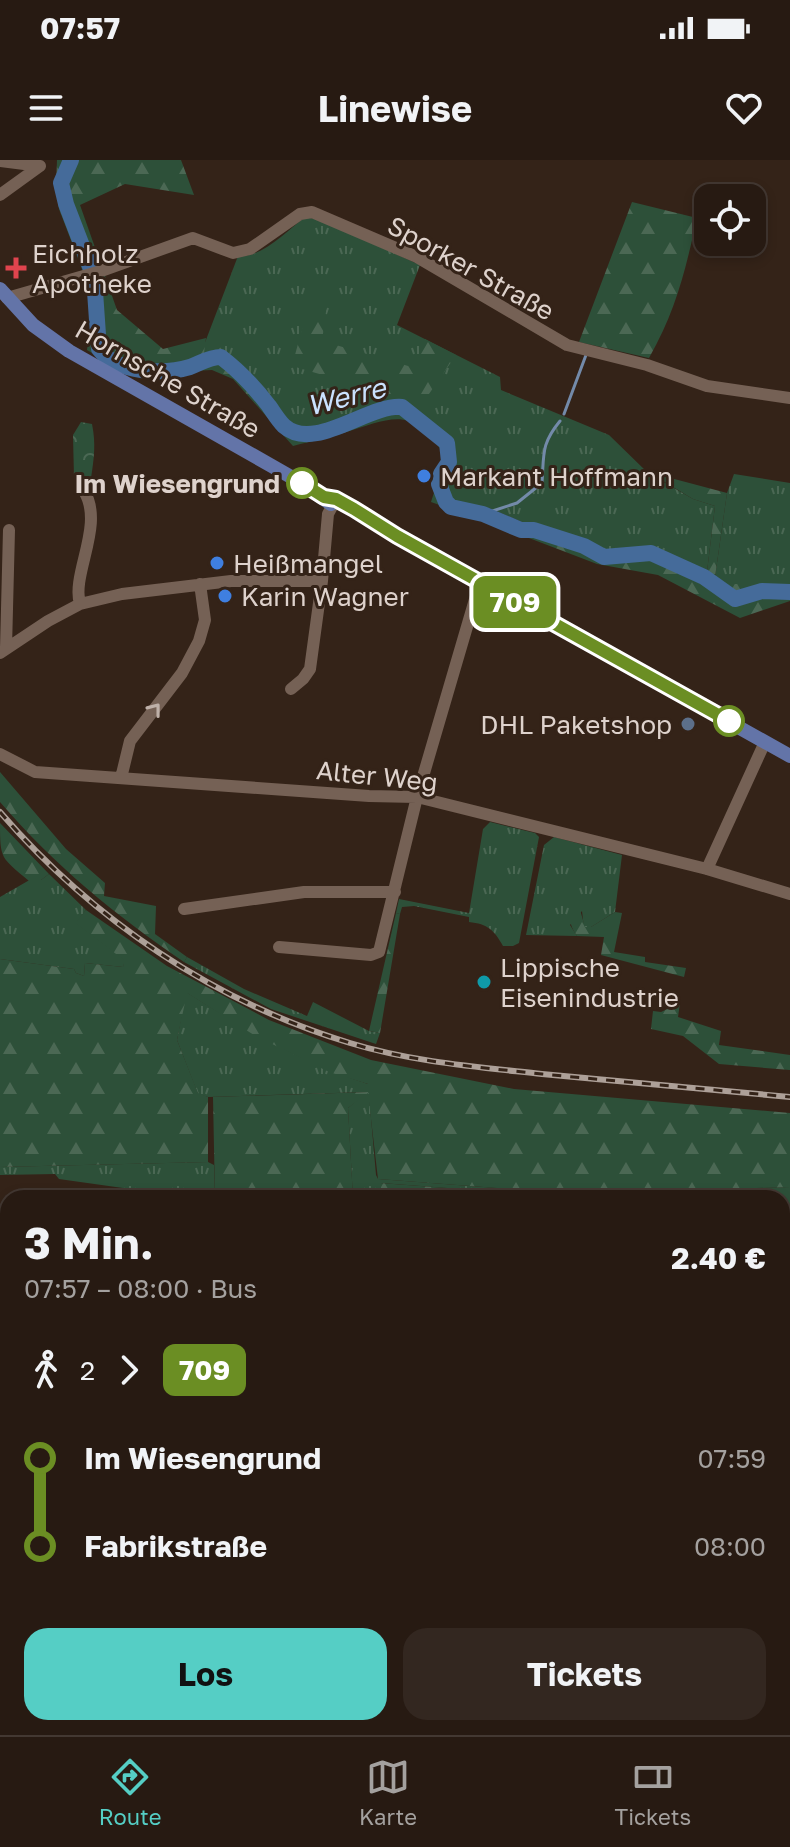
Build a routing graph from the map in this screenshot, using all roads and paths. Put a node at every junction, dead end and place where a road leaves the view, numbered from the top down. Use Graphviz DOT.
graph roads {
  1 [pos="0,161"];
  2 [pos="0,195"];
  3 [pos="4,293"];
  4 [pos="790,398"];
  5 [pos="84,491"];
  6 [pos="331,501"];
  7 [pos="9,530"];
  8 [pos="322,581"];
  9 [pos="482,583"];
  10 [pos="200,584"];
  11 [pos="80,604"];
  12 [pos="3,650"];
  13 [pos="291,689"];
  14 [pos="765,742"];
  15 [pos="0,754"];
  16 [pos="790,756"];
  17 [pos="121,778"];
  18 [pos="417,797"];
  19 [pos="707,869"];
  20 [pos="395,892"];
  21 [pos="790,894"];
  22 [pos="184,909"];
  23 [pos="279,947"];
  1 -- 2 [label="street"];
  3 -- 4 [label="street, Sporker Straße"];
  3 -- 6 [label="main road, Hornsche Straße"];
  5 -- 11 [label="street"];
  6 -- 8 [label="street"];
  6 -- 9 [label="main road, Hornsche Straße"];
  7 -- 12 [label="street"];
  8 -- 10 [label="street"];
  8 -- 13 [label="street"];
  9 -- 14 [label="main road, Hornsche Straße"];
  9 -- 18 [label="street"];
  10 -- 11 [label="street"];
  17 -- 10 [label="street, one-way"];
  11 -- 12 [label="street"];
  14 -- 16 [label="main road, Hornsche Straße"];
  14 -- 19 [label="street"];
  15 -- 17 [label="street, Alter Weg"];
  17 -- 18 [label="street, Alter Weg"];
  18 -- 19 [label="street, Alter Weg"];
  18 -- 20 [label="street"];
  19 -- 21 [label="street, Alter Weg"];
  20 -- 22 [label="street"];
  20 -- 23 [label="street"];
}
